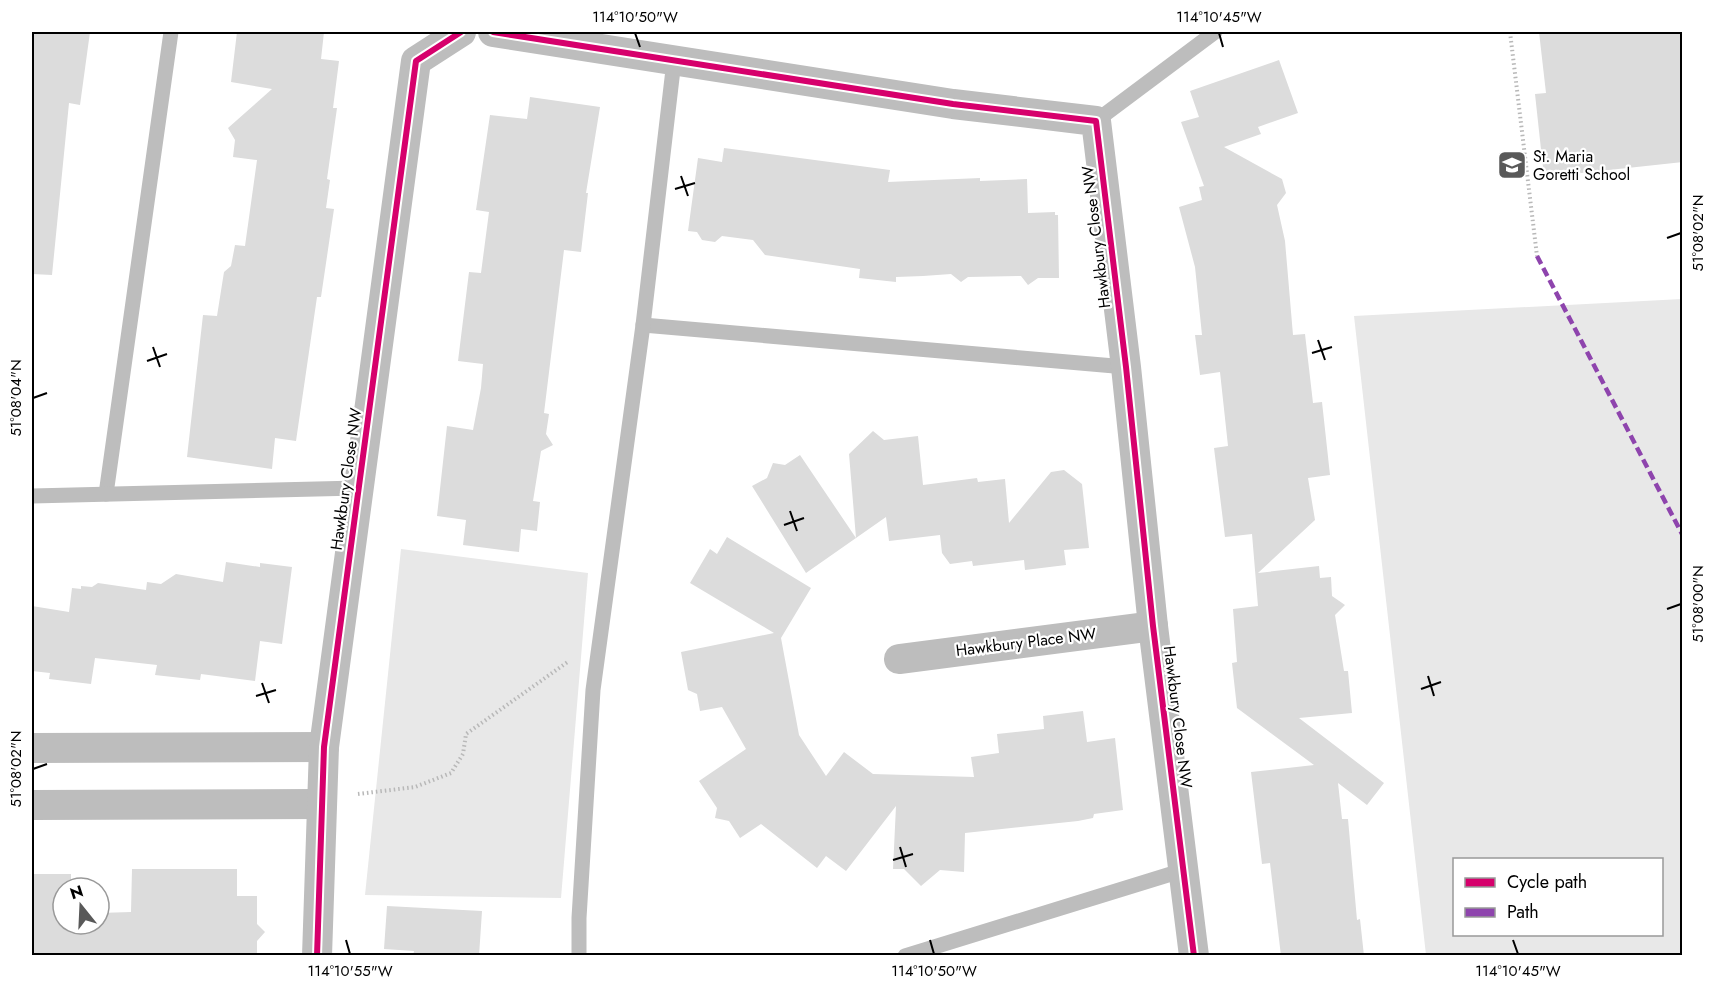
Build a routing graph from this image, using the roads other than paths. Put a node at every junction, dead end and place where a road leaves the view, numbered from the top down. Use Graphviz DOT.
graph roads {
  1 [pos="171,32"];
  2 [pos="461,32"];
  3 [pos="493,32"];
  4 [pos="1215,32"];
  5 [pos="674,61"];
  6 [pos="1096,121"];
  7 [pos="643,325"];
  8 [pos="1126,367"];
  9 [pos="358,488"];
  10 [pos="105,495"];
  11 [pos="32,496"];
  12 [pos="1153,626"];
  13 [pos="899,659"];
  14 [pos="324,747"];
  15 [pos="32,748"];
  16 [pos="320,804"];
  17 [pos="32,805"];
  18 [pos="1184,870"];
  19 [pos="317,956"];
  20 [pos="579,956"];
  21 [pos="905,956"];
  22 [pos="1194,956"];
  1 -- 10 [label="lane"];
  2 -- 9 [label="street, Hawkbury Close NW"];
  3 -- 5 [label="street"];
  4 -- 6 [label="lane"];
  5 -- 6 [label="street"];
  5 -- 7 [label="lane"];
  6 -- 8 [label="street, Hawkbury Close NW"];
  7 -- 8 [label="lane"];
  7 -- 20 [label="lane"];
  8 -- 12 [label="street, Hawkbury Close NW"];
  9 -- 10 [label="lane"];
  9 -- 14 [label="street, Hawkbury Close NW"];
  10 -- 11 [label="lane"];
  12 -- 13 [label="street, Hawkbury Place NW"];
  12 -- 18 [label="street, Hawkbury Close NW"];
  14 -- 15 [label="street"];
  14 -- 16 [label="street, Hawkbury Close NW"];
  16 -- 17 [label="street"];
  16 -- 19 [label="street, Hawkbury Close NW"];
  18 -- 21 [label="lane"];
  18 -- 22 [label="street, Hawkbury Close NW"];
}
